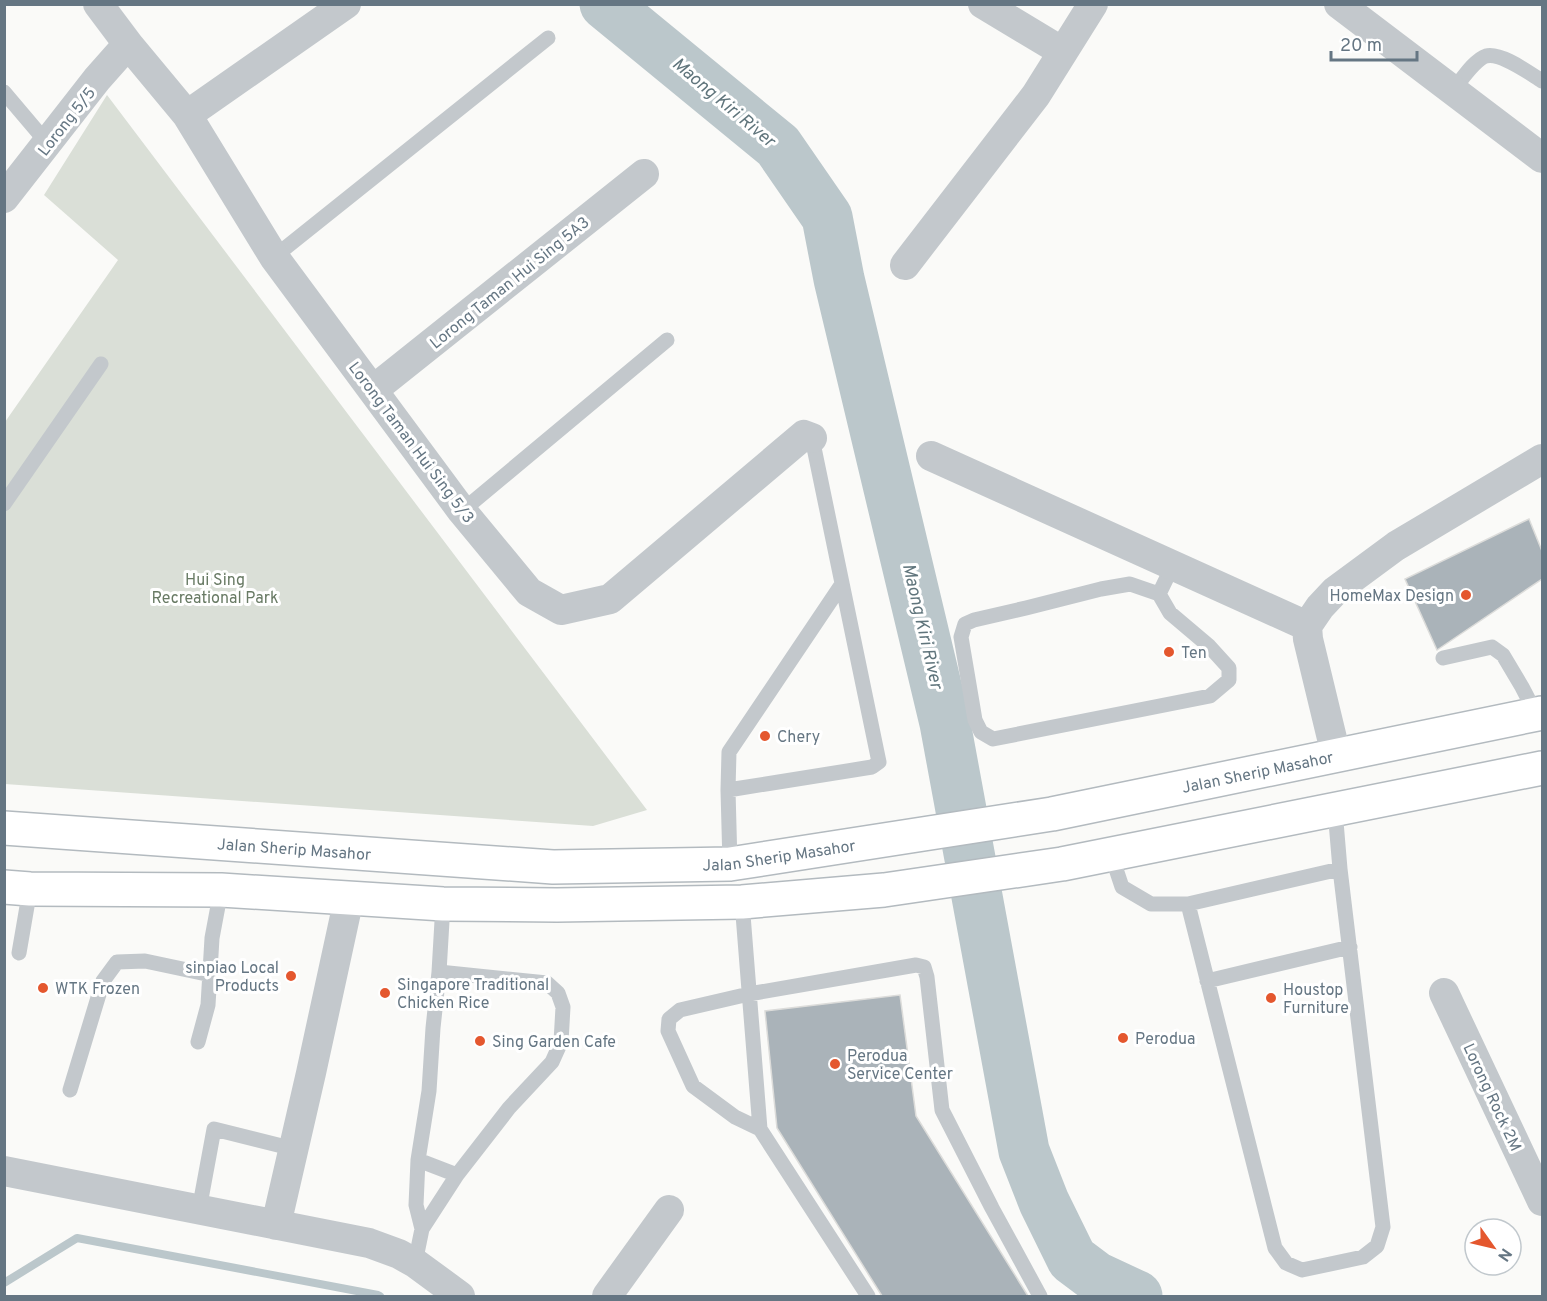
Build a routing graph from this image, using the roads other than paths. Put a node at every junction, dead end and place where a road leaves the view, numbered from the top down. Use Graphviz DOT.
graph roads {
  1 [pos="98,4"];
  2 [pos="346,4"];
  3 [pos="983,4"];
  4 [pos="1093,4"];
  5 [pos="1351,9"];
  6 [pos="548,38"];
  7 [pos="128,44"];
  8 [pos="1063,52"];
  9 [pos="1542,81"];
  10 [pos="1453,90"];
  11 [pos="4,92"];
  12 [pos="187,115"];
  13 [pos="48,144"];
  14 [pos="1542,158"];
  15 [pos="644,174"];
  16 [pos="4,198"];
  17 [pos="274,257"];
  18 [pos="904,265"];
  19 [pos="668,340"];
  20 [pos="101,364"];
  21 [pos="373,390"];
  22 [pos="812,438"];
  23 [pos="931,456"];
  24 [pos="1542,459"];
  25 [pos="4,504"];
  26 [pos="462,511"];
  27 [pos="1173,565"];
  28 [pos="842,584"];
  29 [pos="1159,594"];
  30 [pos="1307,626"];
  31 [pos="1443,658"];
  32 [pos="1539,713"];
  33 [pos="1336,755"];
  34 [pos="1542,768"];
  35 [pos="728,790"];
  36 [pos="1335,810"];
  37 [pos="4,828"];
  38 [pos="1111,854"];
  39 [pos="730,864"];
  40 [pos="1340,869"];
  41 [pos="17,888"];
  42 [pos="221,890"];
  43 [pos="349,898"];
  44 [pos="742,902"];
  45 [pos="443,904"];
  46 [pos="1188,904"];
  47 [pos="1350,947"];
  48 [pos="19,953"];
  49 [pos="439,972"];
  50 [pos="211,975"];
  51 [pos="1207,981"];
  52 [pos="1444,993"];
  53 [pos="749,994"];
  54 [pos="198,1042"];
  55 [pos="70,1090"];
  56 [pos="760,1129"];
  57 [pos="294,1149"];
  58 [pos="418,1160"];
  59 [pos="4,1171"];
  60 [pos="457,1175"];
  61 [pos="1542,1201"];
  62 [pos="199,1210"];
  63 [pos="669,1210"];
  64 [pos="276,1225"];
  65 [pos="422,1229"];
  66 [pos="433,1286"];
  67 [pos="607,1296"];
  68 [pos="868,1296"];
  69 [pos="1040,1296"];
  1 -- 7 [label="street, Lorong Taman Hui Sing 5/3"];
  2 -- 12 [label="street"];
  3 -- 8 [label="street"];
  4 -- 8 [label="street"];
  5 -- 10 [label="street"];
  6 -- 17 [label="lane"];
  7 -- 12 [label="street, Lorong Taman Hui Sing 5/3"];
  7 -- 13 [label="street, Lorong 5/5"];
  8 -- 18 [label="street"];
  9 -- 10 [label="lane"];
  10 -- 14 [label="street"];
  11 -- 13 [label="lane"];
  12 -- 17 [label="street, Lorong Taman Hui Sing 5/3"];
  13 -- 16 [label="street, Lorong 5/5"];
  15 -- 21 [label="street, Lorong Taman Hui Sing 5A3"];
  17 -- 21 [label="street, Lorong Taman Hui Sing 5/3"];
  19 -- 26 [label="lane"];
  20 -- 25 [label="lane"];
  21 -- 26 [label="street, Lorong Taman Hui Sing 5/3"];
  22 -- 26 [label="street, Lorong Taman Hui Sing 5/3"];
  22 -- 28 [label="lane"];
  23 -- 27 [label="street"];
  24 -- 30 [label="street"];
  27 -- 29 [label="lane"];
  27 -- 30 [label="street"];
  28 -- 35 [label="lane"];
  28 -- 35 [label="lane"];
  29 -- 29 [label="lane"];
  30 -- 33 [label="street"];
  31 -- 32 [label="lane"];
  32 -- 33 [label="main road, Jalan Sherip Masahor"];
  33 -- 39 [label="main road, Jalan Sherip Masahor"];
  34 -- 36 [label="main road"];
  35 -- 39 [label="lane"];
  36 -- 38 [label="main road"];
  36 -- 40 [label="lane"];
  37 -- 39 [label="main road, Jalan Sherip Masahor"];
  38 -- 44 [label="main road"];
  38 -- 46 [label="lane"];
  40 -- 46 [label="lane"];
  40 -- 47 [label="lane"];
  41 -- 42 [label="main road"];
  41 -- 48 [label="lane"];
  42 -- 43 [label="main road"];
  42 -- 50 [label="lane"];
  43 -- 45 [label="main road"];
  43 -- 57 [label="street"];
  44 -- 45 [label="main road"];
  44 -- 53 [label="lane"];
  45 -- 49 [label="lane"];
  46 -- 51 [label="lane"];
  47 -- 51 [label="lane"];
  47 -- 51 [label="lane"];
  49 -- 58 [label="lane"];
  49 -- 60 [label="lane"];
  50 -- 54 [label="lane"];
  50 -- 55 [label="lane"];
  52 -- 61 [label="street, Lorong Rock 2M"];
  53 -- 56 [label="lane"];
  53 -- 56 [label="lane"];
  53 -- 69 [label="lane"];
  56 -- 68 [label="lane"];
  57 -- 62 [label="lane"];
  57 -- 64 [label="street"];
  58 -- 60 [label="lane"];
  58 -- 65 [label="lane"];
  59 -- 62 [label="street"];
  60 -- 65 [label="lane"];
  62 -- 64 [label="street"];
  63 -- 67 [label="street"];
  64 -- 66 [label="street"];
  65 -- 66 [label="lane"];
}
